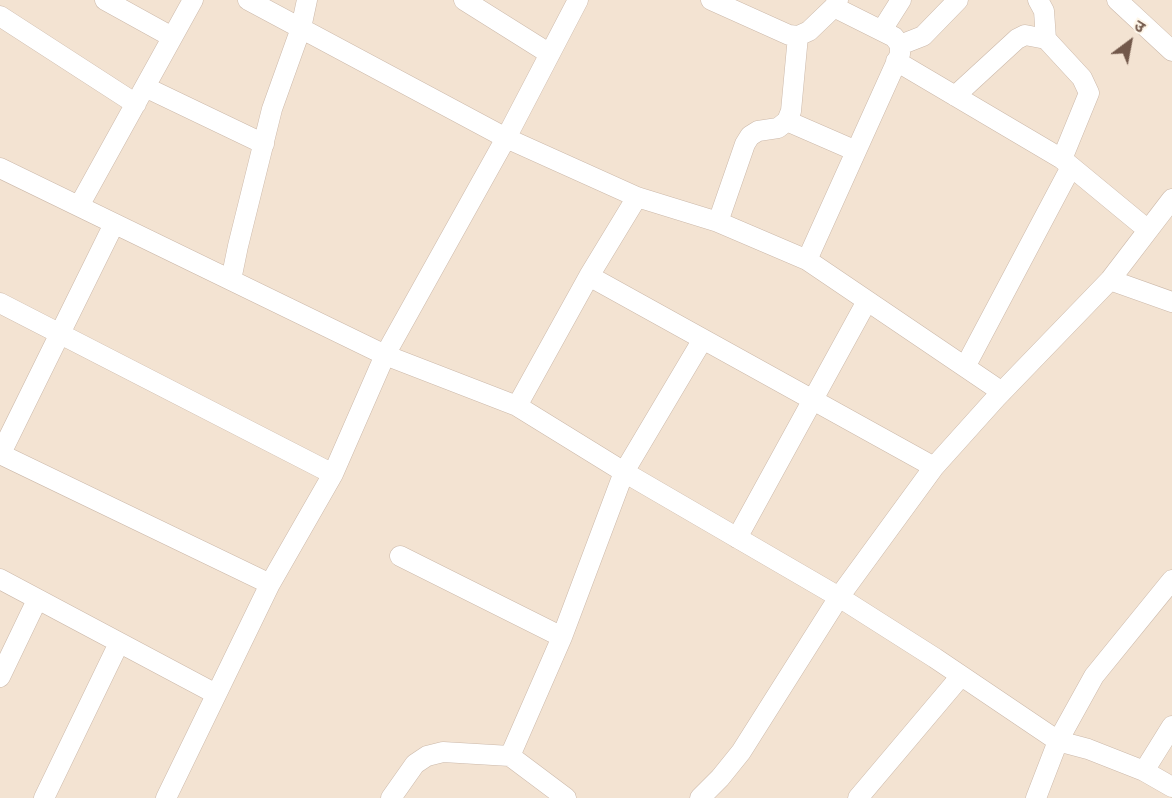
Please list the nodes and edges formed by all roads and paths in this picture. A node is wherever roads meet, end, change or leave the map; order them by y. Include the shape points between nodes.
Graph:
1 (105, 0) edge
2 (193, 0) edge
3 (248, 0) edge
4 (307, 0) edge
5 (464, 0) edge
6 (578, 0) edge
7 (711, 0) edge
8 (901, 0) edge
9 (958, 0) edge
10 (1038, 0) edge
11 (1117, 0) edge
12 (836, 3) edge
13 (0, 16) edge
14 (301, 28) junction
15 (882, 30) junction
16 (798, 36) junction
17 (172, 37) junction
18 (1046, 39) junction
19 (1172, 51) edge
20 (898, 53) junction
21 (550, 54) junction
22 (140, 95) junction
23 (955, 96) junction
24 (787, 121) junction
25 (506, 138) junction
26 (264, 144) junction
27 (856, 151) junction
28 (1066, 163) junction
29 (0, 168) edge
30 (637, 197) junction
31 (1172, 199) edge
32 (79, 206) junction
33 (718, 222) junction
34 (114, 224) junction
35 (1148, 230) junction
36 (807, 260) junction
37 (589, 276) junction
38 (231, 280) junction
39 (1110, 280) junction
40 (867, 301) junction
41 (1172, 302) edge
42 (0, 303) edge
43 (60, 334) junction
44 (703, 339) junction
45 (385, 355) junction
46 (965, 367) junction
47 (1002, 392) junction
48 (813, 400) junction
49 (517, 406) junction
50 (0, 454) edge
51 (934, 467) junction
52 (624, 472) junction
53 (333, 474) junction
54 (737, 538) junction
55 (399, 556) dead end
56 (0, 579) edge
57 (1172, 580) edge
58 (270, 584) junction
59 (839, 597) junction
60 (38, 600) junction
61 (562, 637) junction
62 (119, 643) junction
63 (961, 676) junction
64 (0, 677) edge
65 (216, 694) junction
66 (1172, 726) edge
67 (1058, 741) junction
68 (510, 756) junction
69 (1144, 771) junction
70 (1172, 787) edge
71 (701, 797) edge
72 (44, 798) edge
73 (166, 798) edge
74 (391, 798) edge
75 (566, 798) edge
76 (858, 798) edge
77 (1036, 798) edge

1 - 17 street
2 - 17 street
3 - 14 street
4 - 14 street
5 - 21 street
6 - 21 street
7 - 16 street
8 - 15 street
9 - 20 street via 923,36
10 - 18 street via 1044,11
11 - 19 street
12 - 15 street
12 - 16 street via 809,31
13 - 22 street
14 - 25 street
14 - 26 street via 272,109
15 - 20 street via 894,37
16 - 24 street
17 - 22 street
18 - 23 street via 1025,35 1017,39
18 - 28 street via 1082,78 1089,93
20 - 23 street
20 - 27 street
21 - 25 street
22 - 26 street
22 - 32 street
23 - 28 street
24 - 27 street
24 - 33 street via 778,128 750,136
25 - 30 street
25 - 45 street
26 - 38 street
27 - 36 street
28 - 35 street
28 - 46 street
29 - 32 street
30 - 33 street
30 - 37 street
31 - 35 street
32 - 34 street
33 - 36 street
34 - 38 street
34 - 43 street
35 - 39 street
36 - 40 street
37 - 44 street
37 - 49 street
38 - 45 street
39 - 41 street
39 - 47 street
40 - 46 street
40 - 48 street
42 - 43 street
43 - 50 street
43 - 53 street
44 - 48 street
44 - 52 street
45 - 49 street
45 - 53 street
46 - 47 street
47 - 51 street
48 - 51 street
48 - 54 street
49 - 52 street
50 - 58 street
51 - 59 street
52 - 54 street
52 - 61 street
53 - 58 street
54 - 59 street
55 - 61 street
56 - 60 street
57 - 67 street via 1108,656
58 - 65 street
59 - 63 street
59 - 71 street via 741,752
60 - 62 street
60 - 64 street
61 - 68 street
62 - 65 street
62 - 72 street
63 - 67 street
63 - 76 street
65 - 73 street
66 - 69 street
67 - 69 street
67 - 77 street
68 - 74 street via 443,752 427,756 415,764
68 - 75 street
69 - 70 street

